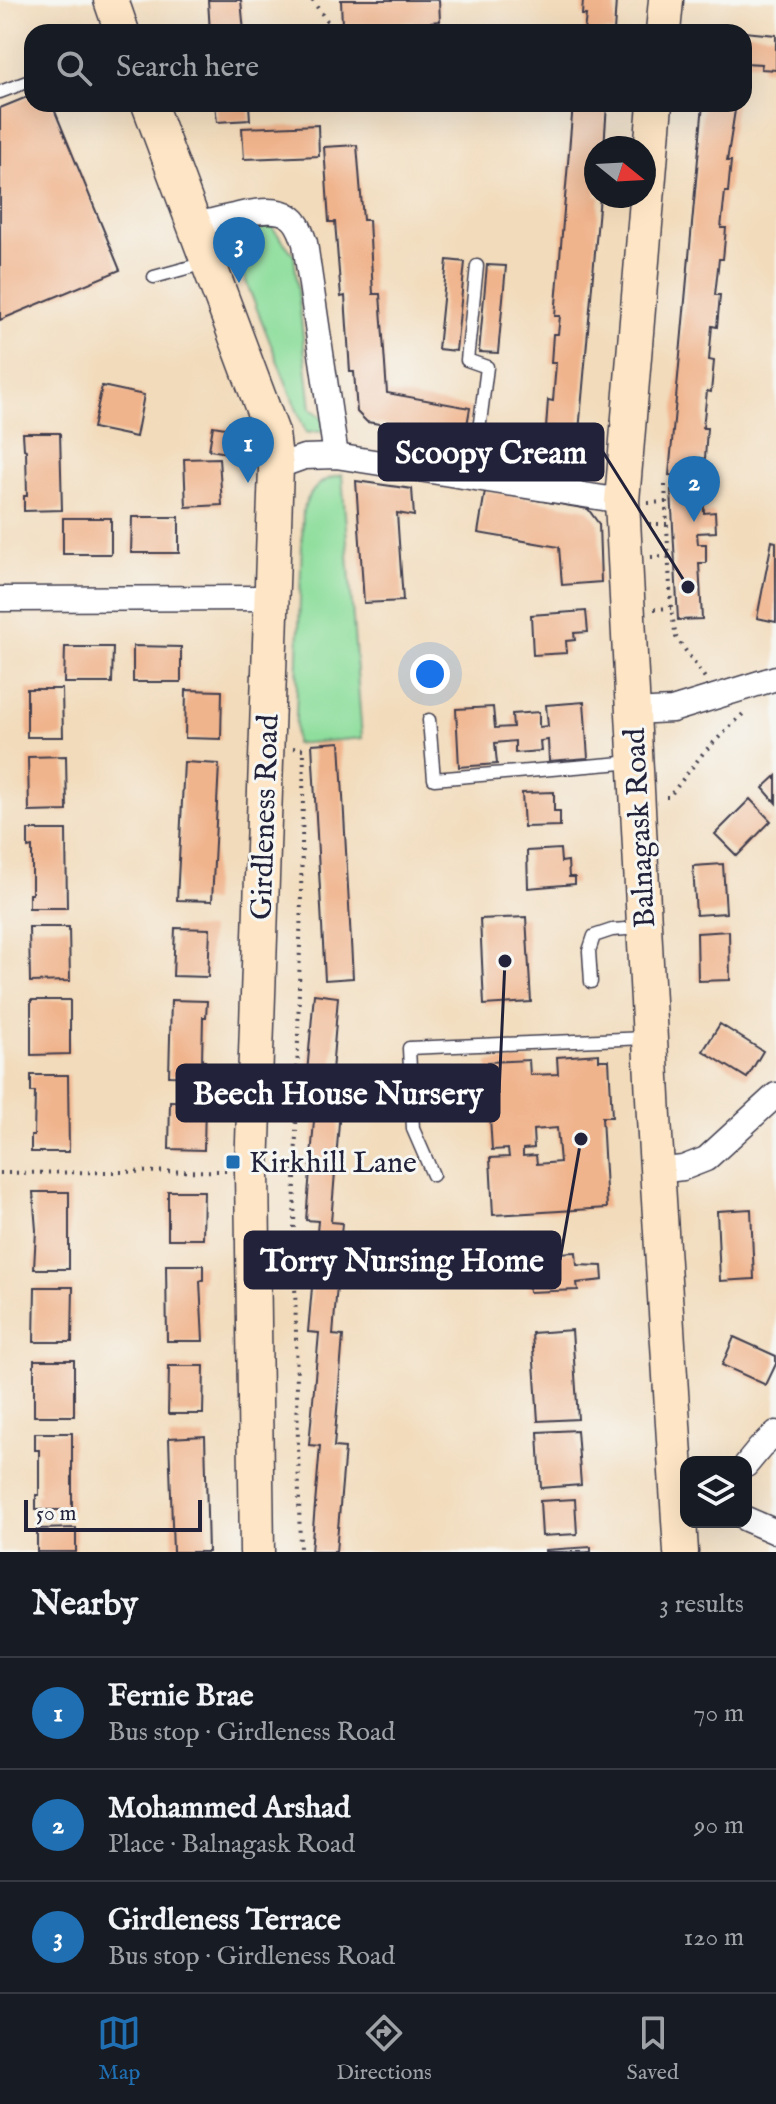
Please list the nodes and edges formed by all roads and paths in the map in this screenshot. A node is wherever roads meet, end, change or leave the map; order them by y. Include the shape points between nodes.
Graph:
1 (111, 0) edge
2 (312, 0) edge
3 (666, 0) edge
4 (119, 24) edge
5 (329, 24) edge
6 (664, 24) edge
7 (24, 83) edge
8 (0, 92) edge
9 (152, 112) edge
10 (655, 112) edge
11 (195, 225) junction
12 (209, 261) junction
13 (477, 266) dead end
14 (154, 277) dead end
15 (336, 456) junction
16 (276, 467) junction
17 (473, 478) junction
18 (665, 485) dead end
19 (633, 502) junction
20 (666, 502) junction
21 (646, 524) dead end
22 (667, 524) junction
23 (669, 556) junction
24 (648, 557) dead end
25 (272, 598) junction
26 (0, 599) edge
27 (671, 608) junction
28 (652, 609) dead end
29 (776, 678) edge
30 (743, 688) junction
31 (710, 699) junction
32 (632, 712) junction
33 (429, 720) dead end
34 (267, 747) junction
35 (634, 762) junction
36 (636, 799) junction
37 (644, 928) junction
38 (591, 982) dead end
39 (649, 1038) junction
40 (776, 1095) edge
41 (252, 1171) junction
42 (656, 1171) junction
43 (0, 1173) edge
44 (433, 1175) dead end
45 (776, 1433) edge
46 (752, 1458) edge
47 (680, 1489) edge
48 (752, 1522) edge
49 (776, 1532) edge
50 (257, 1552) edge
51 (300, 1552) edge

1 - 4 street
2 - 5 path
3 - 6 street
7 - 8 lane
9 - 11 street, Girdleness Road
10 - 19 street, Balnagask Road
11 - 12 street, Girdleness Road
11 - 15 street via 265,211 281,211 298,224
12 - 14 lane
12 - 16 street, Girdleness Road via 272,433
13 - 17 lane via 467,360 487,367
15 - 16 street via 304,457
15 - 17 street
16 - 25 street, Girdleness Road
17 - 19 street
18 - 20 path
19 - 20 path
19 - 32 street, Balnagask Road
20 - 22 path
21 - 22 path
22 - 23 path
23 - 24 path
23 - 27 path
25 - 26 street
25 - 34 street, Girdleness Road
27 - 28 path
27 - 31 path via 676,637 705,678
29 - 30 street
30 - 31 street
30 - 36 path via 746,713 704,752 669,797
31 - 32 street via 672,710
32 - 35 street, Balnagask Road
33 - 35 lane via 434,779
34 - 41 street, Girdleness Road
34 - 51 path via 304,749 294,1227
35 - 36 street, Balnagask Road
36 - 37 street, Balnagask Road
37 - 38 lane via 594,936 589,951
37 - 39 street, Balnagask Road
39 - 42 street, Balnagask Road
39 - 44 lane via 409,1048 413,1129
40 - 42 street via 706,1159
41 - 43 path
41 - 50 street, Girdleness Road
42 - 47 street, Balnagask Road
45 - 46 street
48 - 49 street

